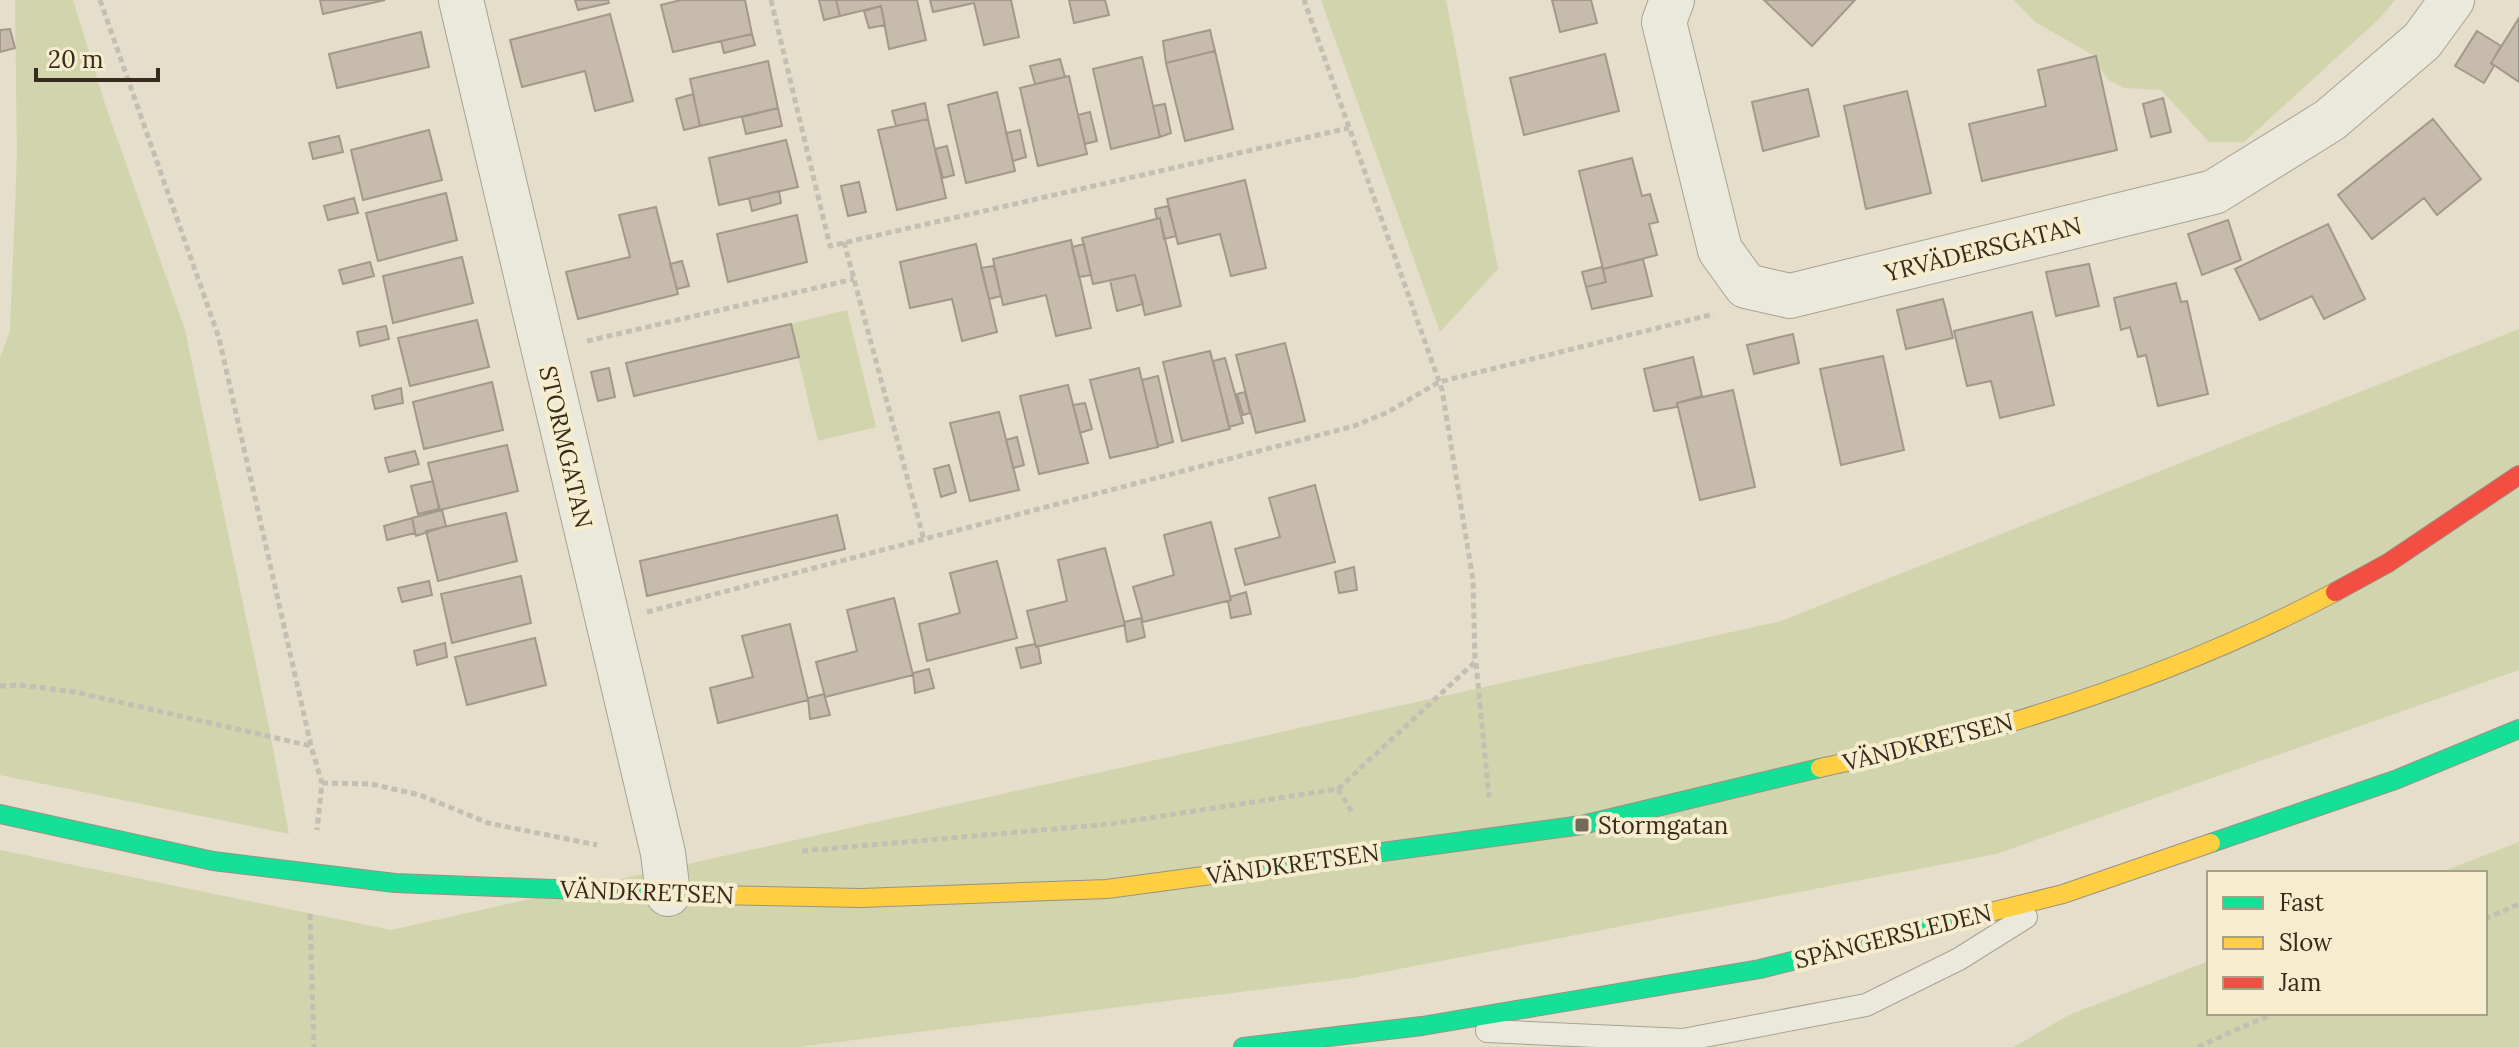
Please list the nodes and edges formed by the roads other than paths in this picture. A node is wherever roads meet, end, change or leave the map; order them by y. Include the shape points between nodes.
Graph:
1 (461, 0) edge
2 (1672, 0) edge
3 (2452, 0) edge
4 (2519, 475) edge
5 (2519, 729) edge
6 (0, 814) edge
7 (666, 874) junction
8 (2063, 894) junction
9 (1422, 1026) junction
10 (1243, 1047) edge

1 - 7 street, STORMGATAN
2 - 3 street, YRVÄDERSGATAN via 1664,22 1720,250 1746,286 1790,296 2214,192 2330,120 2422,41
4 - 7 street, VÄNDKRETSEN via 2388,563 2282,620 2182,665 2007,724 1582,825 1107,889 861,898
5 - 8 street, SPÄNGERSLEDEN via 2395,780
6 - 7 street, VÄNDKRETSEN via 213,861 395,883
8 - 9 street, SPÄNGERSLEDEN via 1760,969
8 - 9 lane via 1959,959 1866,1005 1683,1040
9 - 10 street, SPÄNGERSLEDEN

